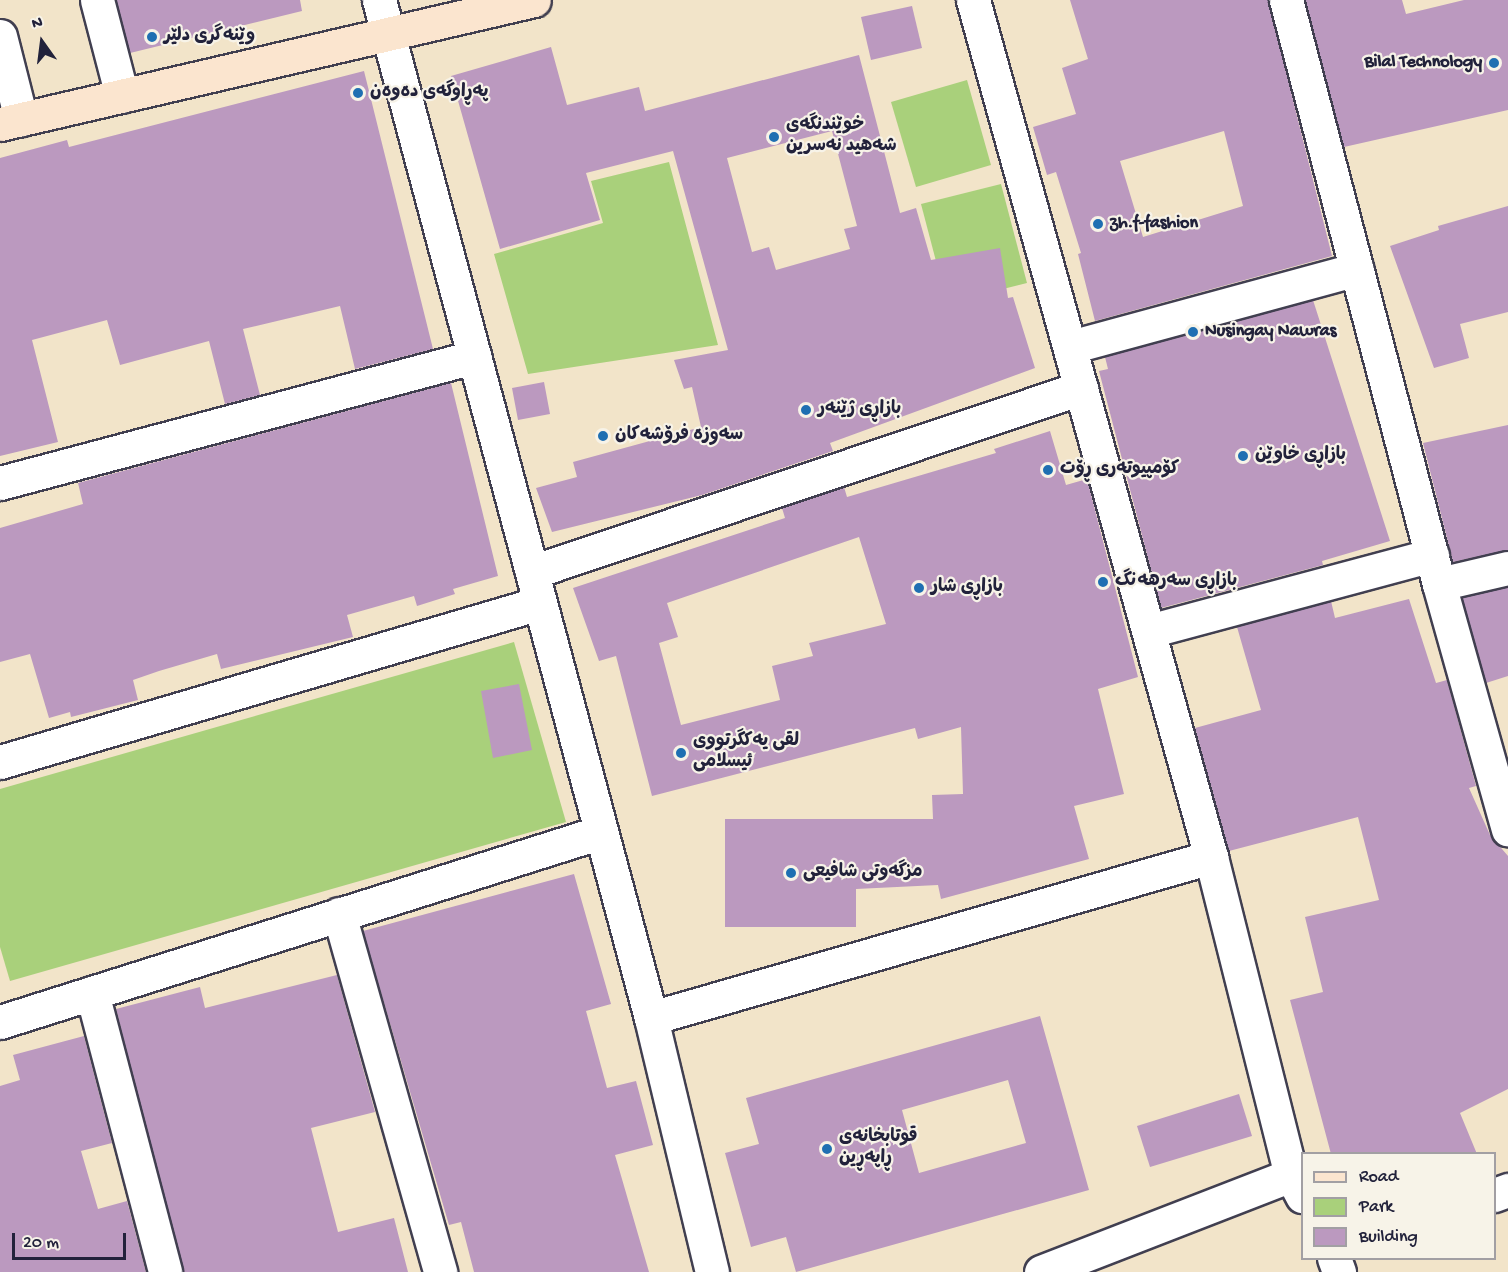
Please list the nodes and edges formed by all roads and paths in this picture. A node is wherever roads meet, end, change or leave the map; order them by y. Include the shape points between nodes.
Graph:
1 (97, 0) edge
2 (379, 0) edge
3 (534, 0) edge
4 (973, 0) edge
5 (1286, 0) edge
6 (388, 33) junction
7 (0, 36) edge
8 (122, 96) junction
9 (11, 122) edge
10 (1357, 268) junction
11 (1070, 347) junction
12 (475, 357) junction
13 (1081, 388) junction
14 (0, 483) edge
15 (1508, 568) edge
16 (1436, 570) junction
17 (532, 572) junction
18 (540, 603) junction
19 (1149, 631) junction
20 (0, 762) edge
21 (1508, 829) edge
22 (601, 832) junction
23 (1211, 857) junction
24 (339, 914) junction
25 (92, 993) junction
26 (651, 1018) junction
27 (0, 1022) edge
28 (1297, 1186) edge
29 (165, 1272) edge
30 (440, 1272) edge
31 (712, 1272) edge
32 (1041, 1272) edge

1 - 8 street
2 - 6 street
3 - 6 street
4 - 11 street
5 - 10 street
6 - 8 street
6 - 12 street
7 - 9 street
8 - 9 street
10 - 11 street
10 - 16 street
11 - 13 street
12 - 14 street
12 - 17 street
13 - 17 street
13 - 19 street
15 - 16 street
16 - 19 street
16 - 21 street
17 - 18 street
18 - 20 street
18 - 22 street
19 - 23 street
22 - 24 street
22 - 26 street
23 - 26 street
23 - 28 street
24 - 25 street
24 - 30 street
25 - 27 street
25 - 29 street
26 - 31 street
28 - 32 street

